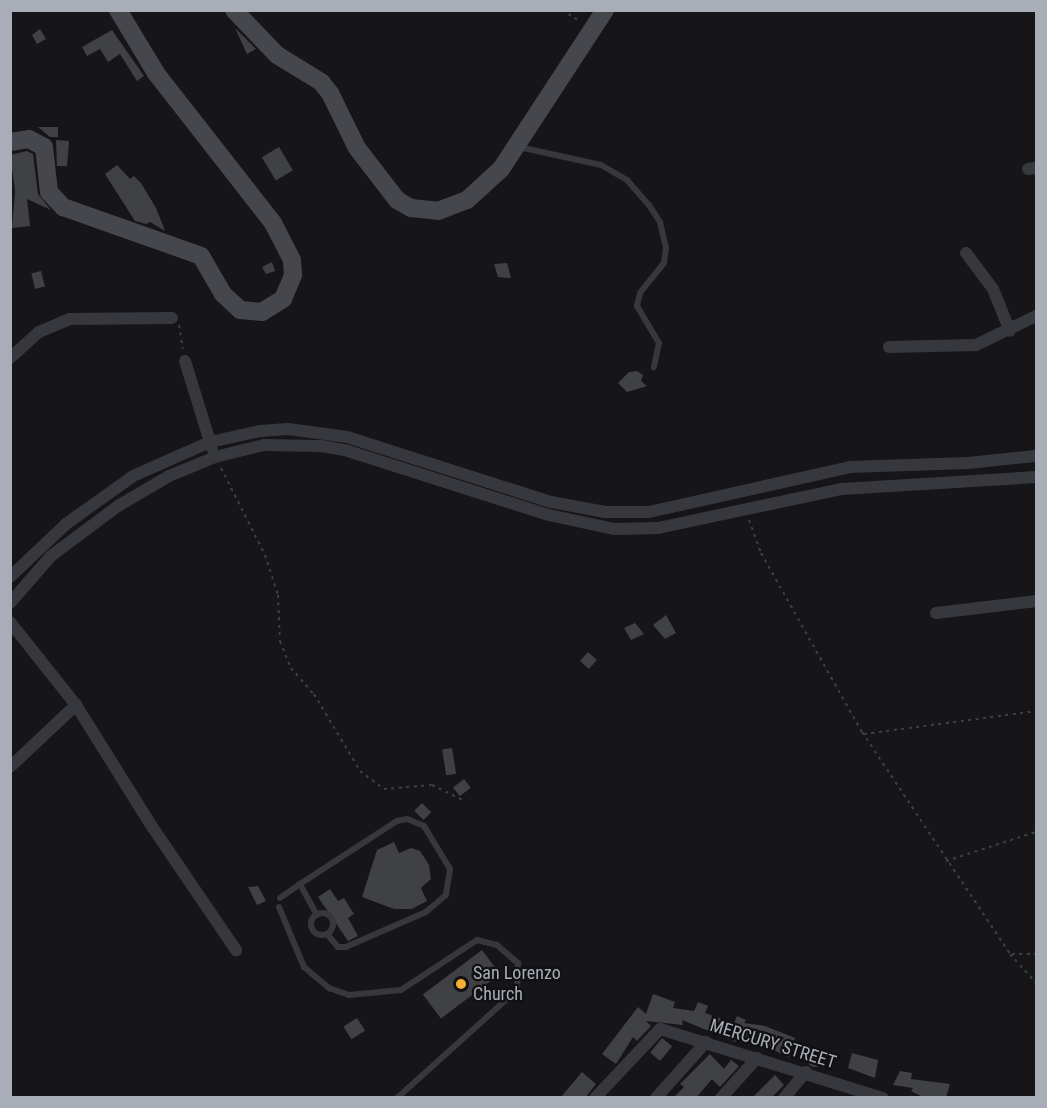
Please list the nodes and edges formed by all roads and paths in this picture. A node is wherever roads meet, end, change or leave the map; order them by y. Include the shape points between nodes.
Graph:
1 (118, 10) edge
2 (234, 10) edge
3 (562, 10) edge
4 (606, 10) edge
5 (591, 28) junction
6 (10, 142) edge
7 (518, 147) junction
8 (966, 253) dead end
9 (1036, 316) edge
10 (172, 318) joint
11 (1010, 331) junction
12 (889, 346) dead end
13 (10, 358) edge
14 (184, 361) joint
15 (654, 367) dead end
16 (210, 442) junction
17 (392, 450) junction
18 (1036, 456) edge
19 (215, 457) junction
20 (389, 466) junction
21 (1036, 477) edge
22 (737, 491) junction
23 (551, 502) junction
24 (745, 510) junction
25 (549, 516) junction
26 (10, 577) edge
27 (1036, 601) edge
28 (10, 603) edge
29 (936, 613) dead end
30 (10, 622) edge
31 (76, 705) junction
32 (1036, 711) edge
33 (864, 734) junction
34 (10, 767) edge
35 (463, 800) dead end
36 (1036, 832) edge
37 (946, 861) junction
38 (300, 884) junction
39 (280, 898) dead end
40 (279, 907) dead end
41 (317, 915) junction
42 (327, 934) junction
43 (236, 950) dead end
44 (1010, 954) junction
45 (1036, 954) edge
46 (1036, 982) edge
47 (705, 1042) junction
48 (757, 1058) junction
49 (806, 1072) junction
50 (397, 1098) edge
51 (595, 1098) edge
52 (656, 1098) edge
53 (721, 1098) edge
54 (784, 1098) edge
55 (883, 1098) edge

1 - 6 main road via 156,73 273,223 292,260 294,275 283,299 262,312 240,310 223,294 201,256 63,207 50,192 44,147 29,139
2 - 7 main road via 277,55 321,82 372,169 398,200 411,208 438,211 466,200 491,180
3 - 5 path
4 - 5 main road
5 - 7 main road
7 - 15 lane via 601,165 627,180 660,222 666,248 664,263 640,293 637,306 659,343
8 - 11 street via 993,289
9 - 11 street
10 - 13 street via 69,319 39,332
10 - 14 path via 181,331
11 - 12 street via 958,348
14 - 16 street
16 - 17 street via 288,429 347,437
16 - 19 street
16 - 26 street via 133,476 99,499
17 - 20 street
17 - 23 street
18 - 22 street via 850,467
19 - 20 street via 264,446 321,446
19 - 28 street via 169,476 85,527 51,556
19 - 35 path via 265,555 278,595 280,641 291,668 314,694 360,771 384,789 432,785
20 - 25 street
21 - 24 street via 841,489
22 - 23 street via 649,512 605,512
22 - 24 street
23 - 25 street
24 - 25 street via 637,530
24 - 33 path via 761,553
27 - 29 street
30 - 31 street
31 - 34 street
31 - 43 street
32 - 33 path
33 - 37 path
36 - 37 path
37 - 44 path
38 - 39 lane
38 - 41 lane
38 - 42 lane via 379,830 407,819 424,826 450,869 447,895 426,912 346,948 338,947
40 - 50 lane via 304,967 329,988 349,995 401,990 477,940 497,945 518,963 517,990
41 - 42 lane via 325,914 332,919
41 - 42 lane via 312,921 313,930 319,935
44 - 45 path
44 - 46 path
47 - 48 street, MERCURY STREET
47 - 51 street, MERCURY STREET via 663,1029 653,1034
47 - 52 street
48 - 49 street, MERCURY STREET
48 - 53 street
49 - 54 street
49 - 55 street, MERCURY STREET

